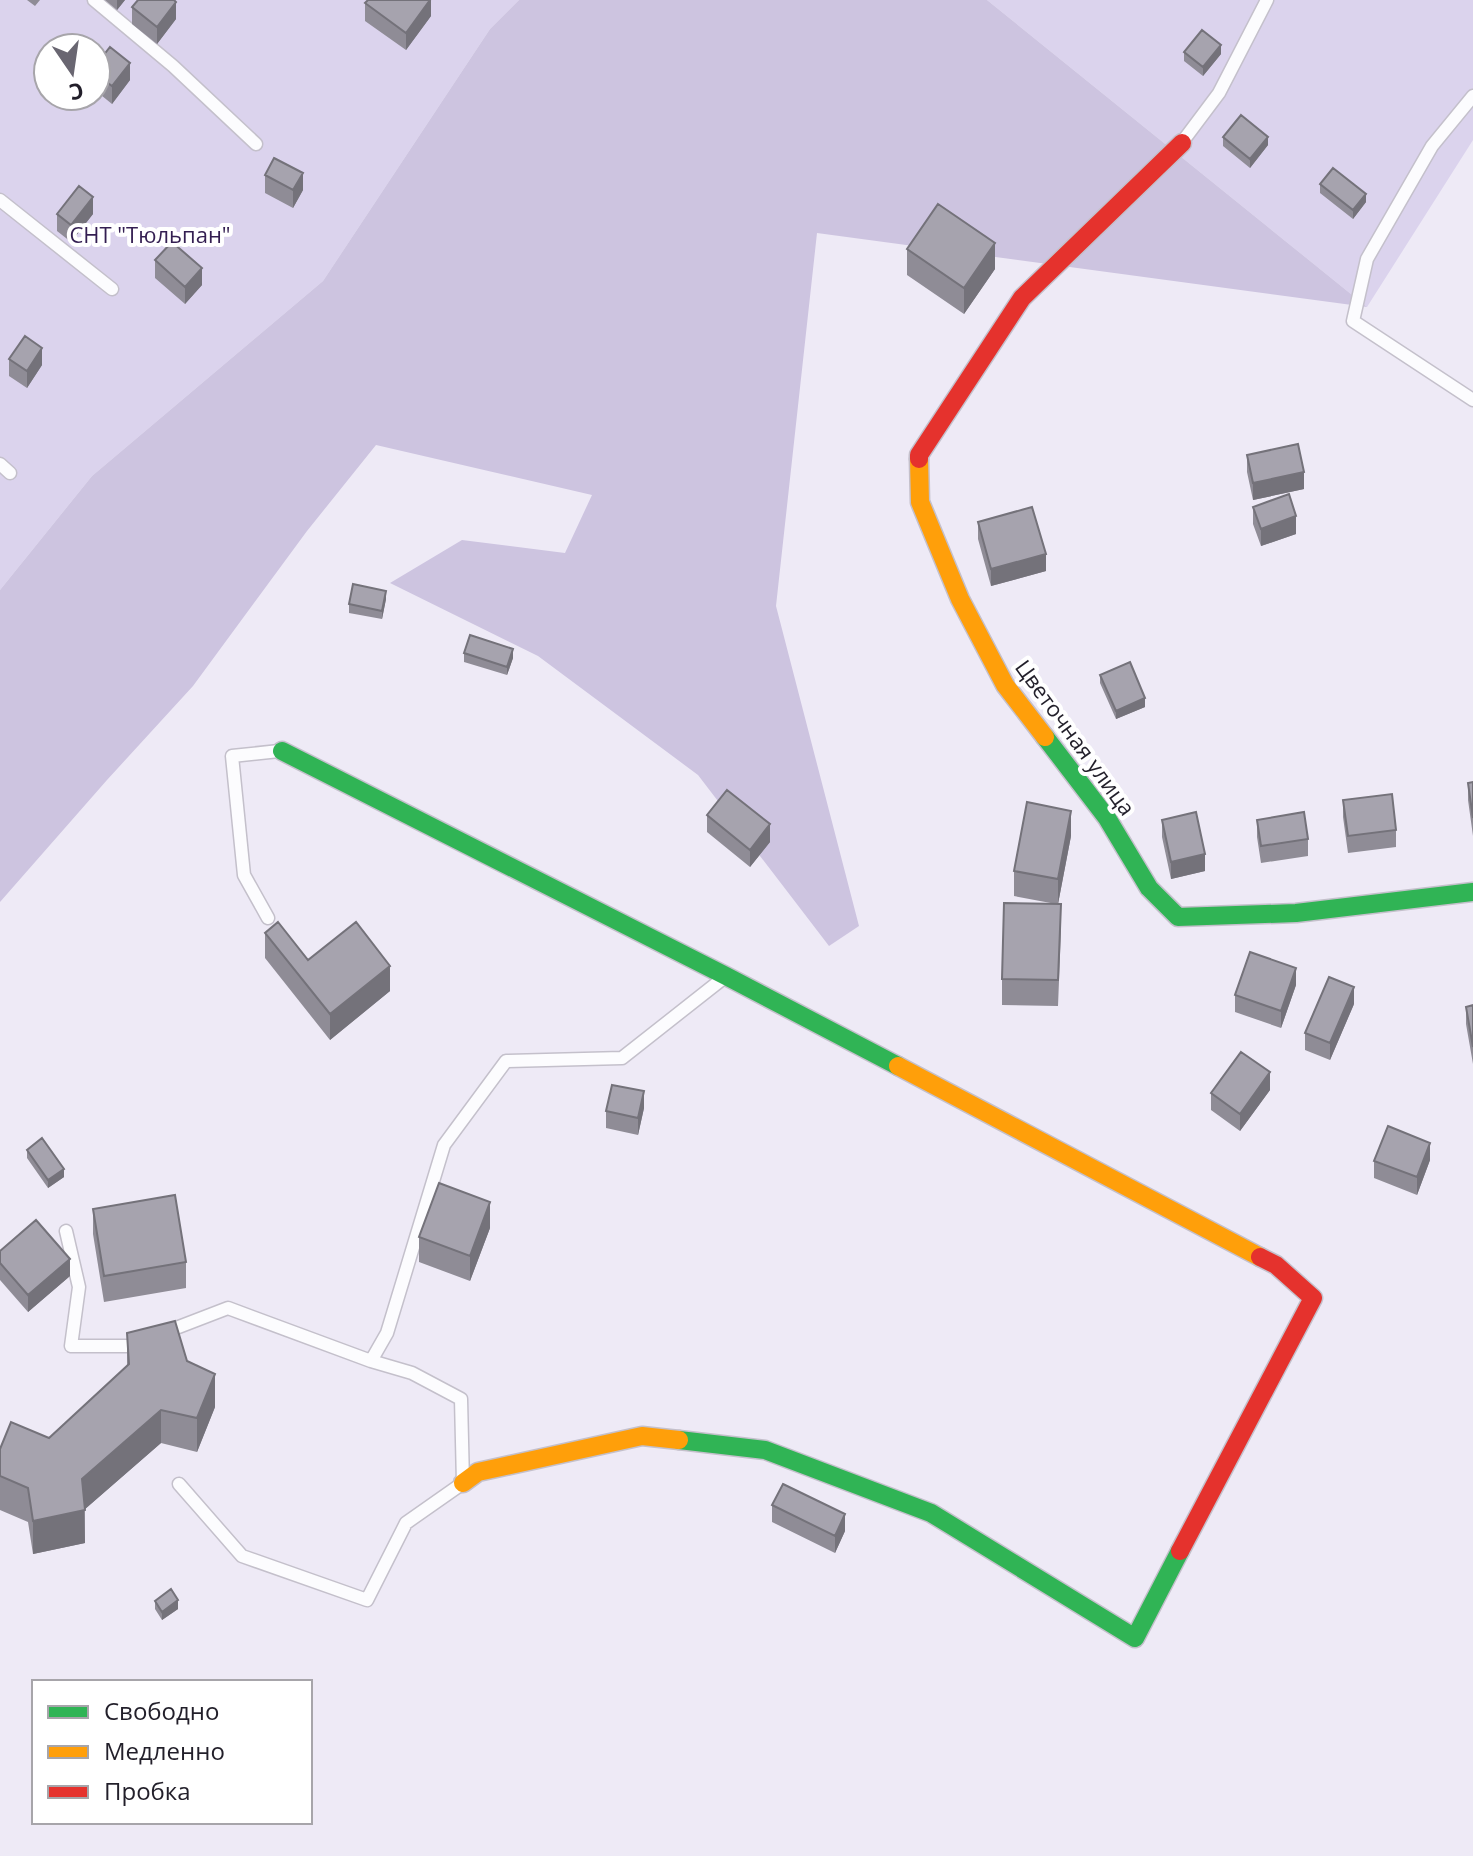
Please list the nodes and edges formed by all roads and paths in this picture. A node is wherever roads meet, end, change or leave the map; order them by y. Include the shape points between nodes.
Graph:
1 (94, 0) edge
2 (1267, 0) edge
3 (1473, 96) edge
4 (1182, 143) joint
5 (256, 144) dead end
6 (0, 200) edge
7 (112, 289) dead end
8 (1473, 400) edge
9 (282, 751) joint
10 (1473, 892) edge
11 (268, 918) dead end
12 (726, 976) junction
13 (66, 1231) dead end
14 (371, 1361) junction
15 (463, 1483) junction
16 (179, 1484) dead end

1 - 5 lane
2 - 4 lane via 1219,93
3 - 8 lane via 1432,146 1367,259 1353,321
4 - 10 street, Цветочная улица via 1022,298 919,455 920,502 960,599 1005,685 1107,818 1149,888 1178,917 1296,913
6 - 7 lane
9 - 11 lane via 232,756 244,875
9 - 12 street
12 - 14 lane via 622,1058 506,1061 444,1145 387,1333
12 - 15 street via 1276,1265 1313,1298 1135,1638 931,1513 765,1450 642,1436 478,1472
13 - 14 lane via 79,1287 71,1346 129,1346 228,1308
14 - 15 lane via 412,1373 461,1399
15 - 16 lane via 406,1523 367,1600 242,1556

